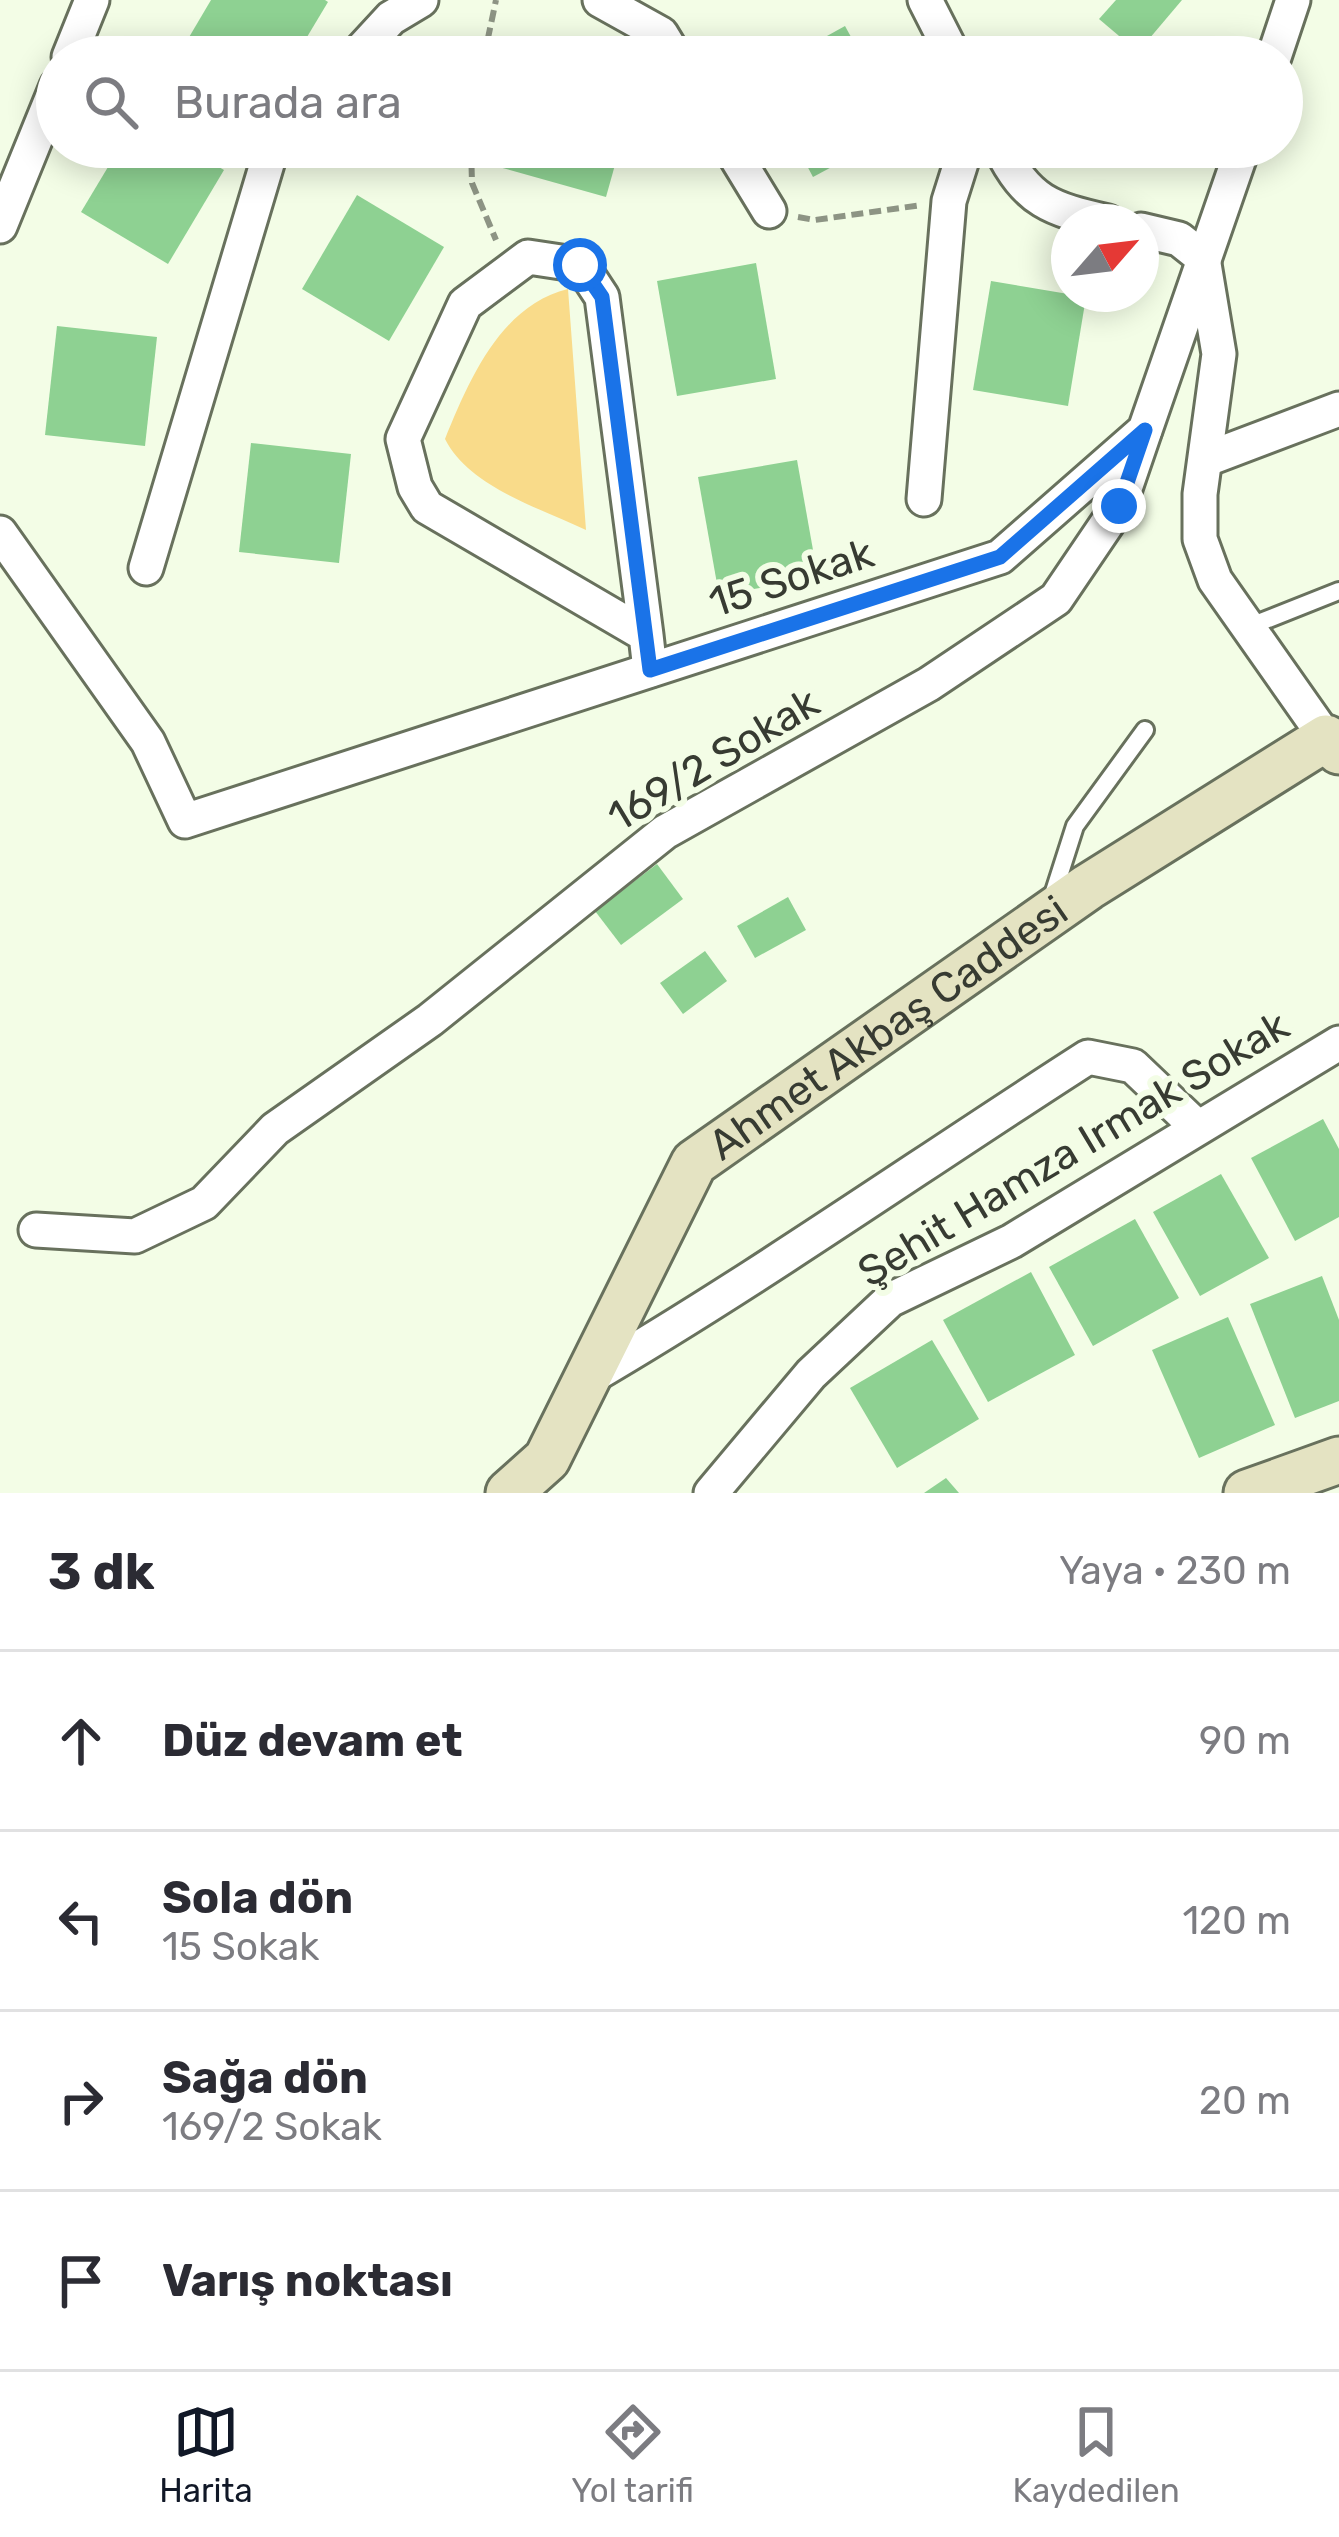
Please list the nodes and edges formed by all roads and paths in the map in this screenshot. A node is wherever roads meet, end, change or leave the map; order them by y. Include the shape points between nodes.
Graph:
1 (92, 0) edge
2 (421, 0) edge
3 (496, 0) edge
4 (600, 0) edge
5 (925, 0) edge
6 (1298, 6) edge
7 (77, 36) edge
8 (375, 36) edge
9 (488, 36) edge
10 (662, 36) edge
11 (943, 36) edge
12 (1284, 36) edge
13 (36, 138) edge
14 (266, 168) edge
15 (472, 168) edge
16 (743, 168) edge
17 (959, 168) edge
18 (1010, 168) edge
19 (1235, 168) edge
20 (949, 201) junction
21 (1051, 208) edge
22 (769, 212) joint
23 (0, 226) edge
24 (1159, 234) edge
25 (1203, 258) junction
26 (510, 271) junction
27 (1339, 409) edge
28 (1145, 430) junction
29 (1208, 459) junction
30 (924, 500) dead end
31 (0, 533) edge
32 (146, 568) dead end
33 (1339, 591) edge
34 (1248, 627) junction
35 (646, 635) junction
36 (650, 670) junction
37 (1145, 730) dead end
38 (1333, 744) edge
39 (1046, 916) junction
40 (1339, 1043) edge
41 (1196, 1126) junction
42 (36, 1230) dead end
43 (586, 1378) junction
44 (1339, 1460) edge
45 (509, 1493) edge
46 (711, 1493) edge
47 (1247, 1493) edge

1 - 7 street
2 - 8 street
3 - 9 path
4 - 10 street
5 - 11 street
6 - 12 street
13 - 23 street
14 - 32 street
15 - 26 path
16 - 22 street
17 - 20 street
18 - 21 street
19 - 25 street
20 - 22 path via 815,220
20 - 30 street
24 - 25 street
25 - 28 street
25 - 29 street via 1219,353
26 - 35 street via 528,257 580,265 602,297
26 - 35 street via 465,304 434,365 403,440 415,487 427,507
27 - 29 street
28 - 36 street, 15 Sokak via 1000,557
28 - 42 street, 169/2 Sokak via 1119,506 1056,599 929,684 665,832 430,1020 275,1129 204,1203 135,1236
29 - 34 street via 1201,539
31 - 36 street, 15 Sokak via 148,742 185,821
33 - 34 lane
34 - 38 street
35 - 36 street
37 - 39 lane via 1075,826
38 - 39 street, Ahmet Akbaş Caddesi
39 - 43 street, Ahmet Akbaş Caddesi via 694,1163
40 - 41 street, Şehit Hamza Irmak Sokak
41 - 43 street via 1133,1066 1088,1057 707,1309
41 - 46 street, Şehit Hamza Irmak Sokak via 1012,1241 890,1300 811,1374
43 - 45 street, Ahmet Akbaş Caddesi via 547,1459
44 - 47 street

